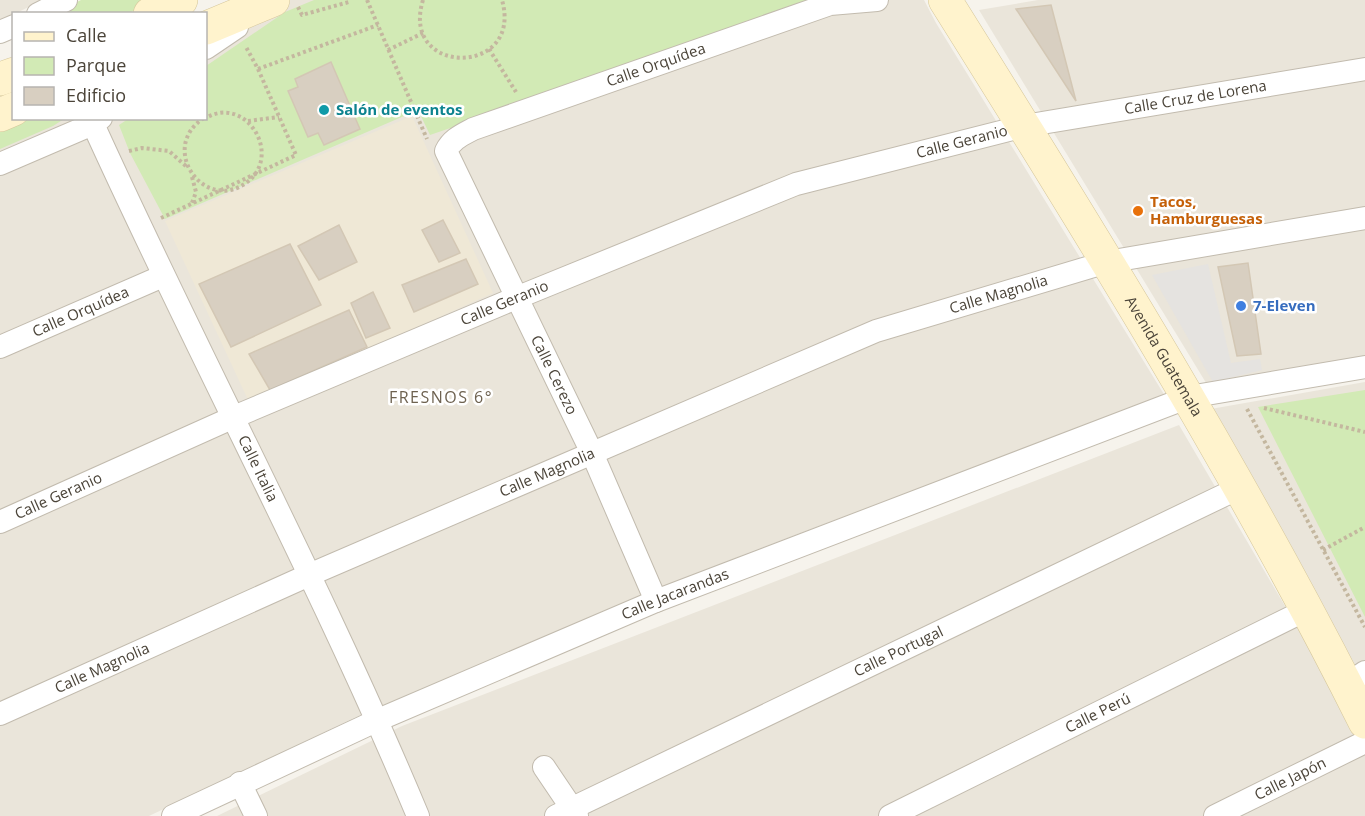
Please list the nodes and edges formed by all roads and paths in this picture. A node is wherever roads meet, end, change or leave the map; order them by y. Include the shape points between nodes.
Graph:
1 (66, 0) edge
2 (181, 0) edge
3 (368, 0) edge
4 (423, 0) edge
5 (502, 0) edge
6 (876, 0) edge
7 (945, 0) edge
8 (282, 1) edge
9 (349, 1) edge
10 (42, 12) edge
11 (154, 12) edge
12 (378, 25) junction
13 (207, 28) edge
14 (423, 33) junction
15 (241, 39) dead end
16 (207, 47) edge
17 (388, 50) junction
18 (489, 50) junction
19 (258, 69) junction
20 (1365, 69) edge
21 (519, 96) dead end
22 (207, 117) edge
23 (280, 117) junction
24 (202, 120) edge
25 (97, 121) edge
26 (248, 121) junction
27 (1024, 126) junction
28 (436, 145) junction
29 (109, 159) junction
30 (0, 164) edge
31 (188, 169) junction
32 (255, 174) junction
33 (218, 190) junction
34 (192, 203) junction
35 (1365, 218) edge
36 (160, 219) dead end
37 (1107, 262) junction
38 (163, 276) junction
39 (516, 298) junction
40 (0, 347) edge
41 (1365, 367) edge
42 (1189, 397) junction
43 (1251, 405) dead end
44 (1258, 407) dead end
45 (234, 417) junction
46 (1365, 432) edge
47 (592, 453) junction
48 (1239, 488) junction
49 (0, 522) edge
50 (1365, 527) edge
51 (1323, 550) junction
52 (309, 575) junction
53 (656, 601) junction
54 (1308, 609) junction
55 (1365, 627) edge
56 (1356, 679) edge
57 (0, 714) edge
58 (378, 720) junction
59 (1365, 722) edge
60 (1365, 742) edge
61 (544, 767) dead end
62 (240, 783) junction
63 (568, 813) edge
64 (173, 816) edge
65 (256, 816) edge
66 (418, 816) edge
67 (890, 816) edge
68 (1215, 816) edge

1 - 10 street
2 - 11 street
3 - 12 path
4 - 14 path
5 - 18 path via 505,21
6 - 28 street, Calle Orquídea via 830,4 807,11 473,129 449,144
7 - 27 street, Avenida Guatemala
8 - 9 path via 302,15
8 - 13 street
8 - 16 street
12 - 17 path
12 - 19 path
14 - 17 path
14 - 18 path via 436,50 457,59
15 - 19 path
17 - 28 path
18 - 21 path
19 - 23 path
20 - 27 street, Calle Cruz de Lorena
22 - 26 path via 236,114
23 - 26 path
23 - 32 path via 296,155
24 - 31 path via 189,133 185,146
25 - 29 street, Calle Italia
25 - 30 street
26 - 32 path via 261,140 260,164
27 - 37 street, Avenida Guatemala
27 - 39 street, Calle Geranio via 796,184
28 - 39 street, Calle Cerezo
29 - 31 path via 127,151 155,149 170,151
29 - 38 street, Calle Italia
31 - 33 path via 196,179
31 - 34 path via 196,192
32 - 33 path
33 - 34 path
34 - 36 path
35 - 37 street, Calle Magnolia
37 - 42 street, Avenida Guatemala
37 - 47 street, Calle Magnolia via 876,331
38 - 40 street, Calle Orquídea
38 - 45 street, Calle Italia
39 - 45 street, Calle Geranio
39 - 47 street, Calle Cerezo
41 - 42 street, Calle Jacarandas
42 - 48 street, Avenida Guatemala
42 - 53 street, Calle Jacarandas
43 - 51 path via 1244,403
44 - 46 path
45 - 49 street, Calle Geranio
45 - 52 street, Calle Italia
47 - 52 street, Calle Magnolia
47 - 53 street, Calle Cerezo
48 - 54 street, Avenida Guatemala
48 - 63 street, Calle Portugal
50 - 51 path
51 - 55 path
52 - 57 street, Calle Magnolia
52 - 58 street, Calle Italia
53 - 58 street, Calle Jacarandas
54 - 56 street, Avenida Guatemala
54 - 67 street, Calle Perú
56 - 59 street, Avenida Guatemala
58 - 62 street, Calle Jacarandas
58 - 66 street, Calle Italia
60 - 68 street, Calle Japón
61 - 63 street
62 - 64 street, Calle Jacarandas
62 - 65 street

